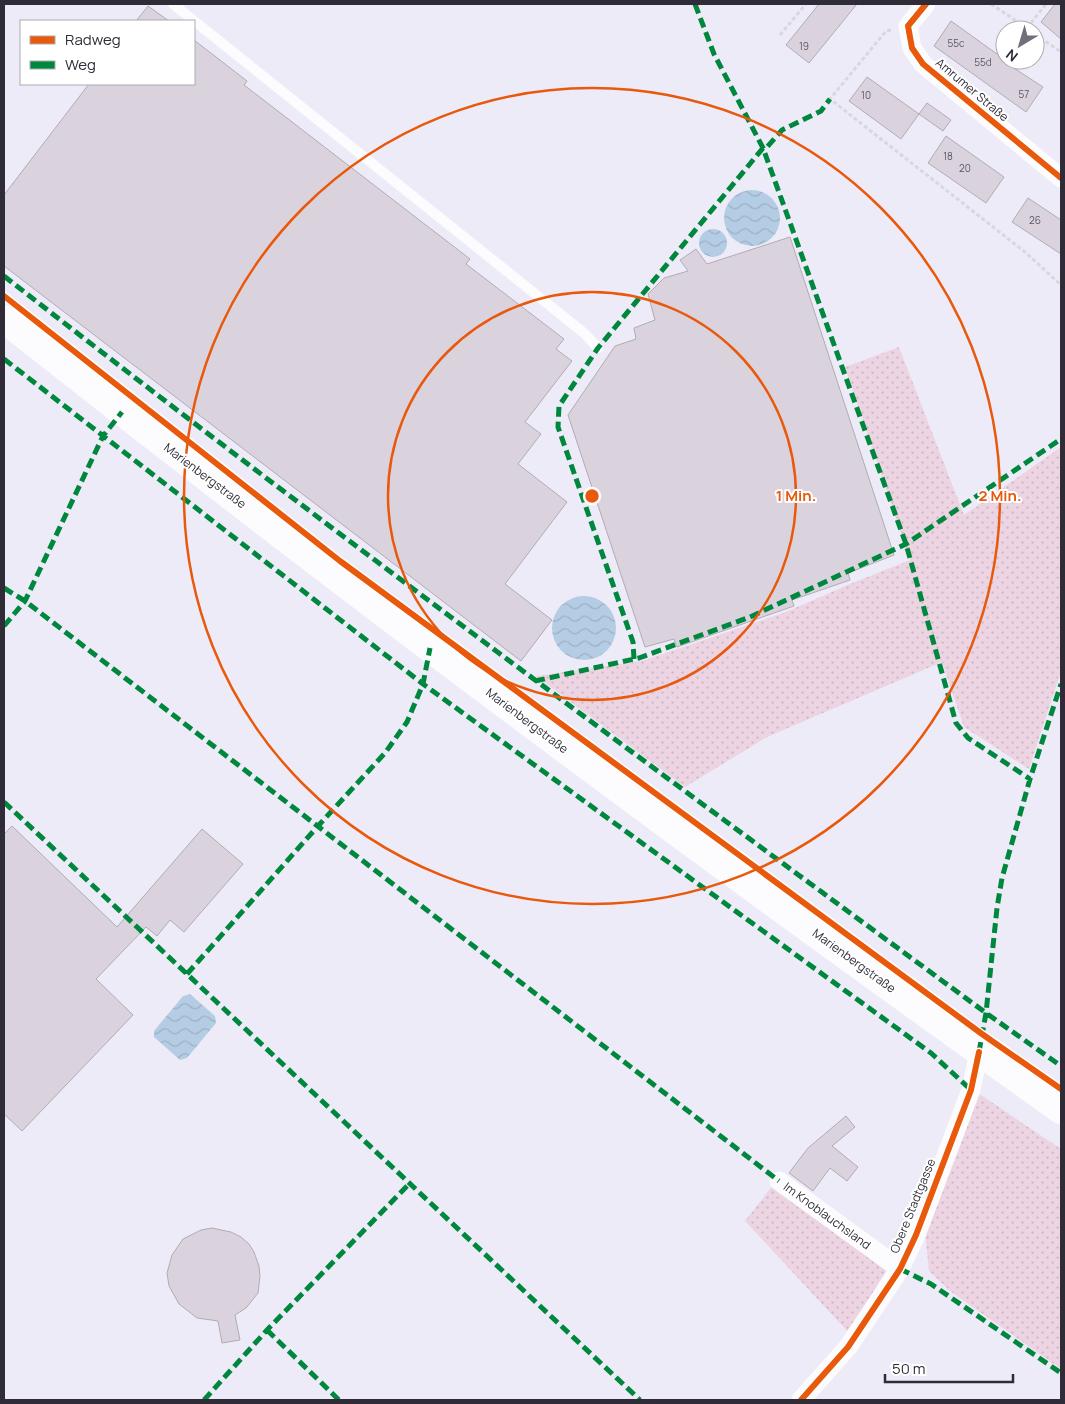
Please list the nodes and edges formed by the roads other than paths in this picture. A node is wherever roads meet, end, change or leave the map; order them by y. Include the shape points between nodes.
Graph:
1 (173, 4) edge
2 (926, 4) edge
3 (193, 20) edge
4 (195, 22) edge
5 (1061, 178) edge
6 (4, 319) edge
7 (598, 348) dead end
8 (979, 1052) junction
9 (1061, 1110) edge
10 (779, 1181) dead end
11 (900, 1269) junction
12 (801, 1400) edge

1 - 3 lane
2 - 5 street, Amrumer Straße via 908,26 912,48 923,64
4 - 7 lane via 584,333
6 - 8 main road, Marienbergstraße via 583,764
8 - 9 main road, Marienbergstraße
8 - 11 street, Obere Stadtgasse via 971,1090
10 - 11 street, Im Knoblauchsland
11 - 12 street, Obere Stadtgasse via 848,1347

